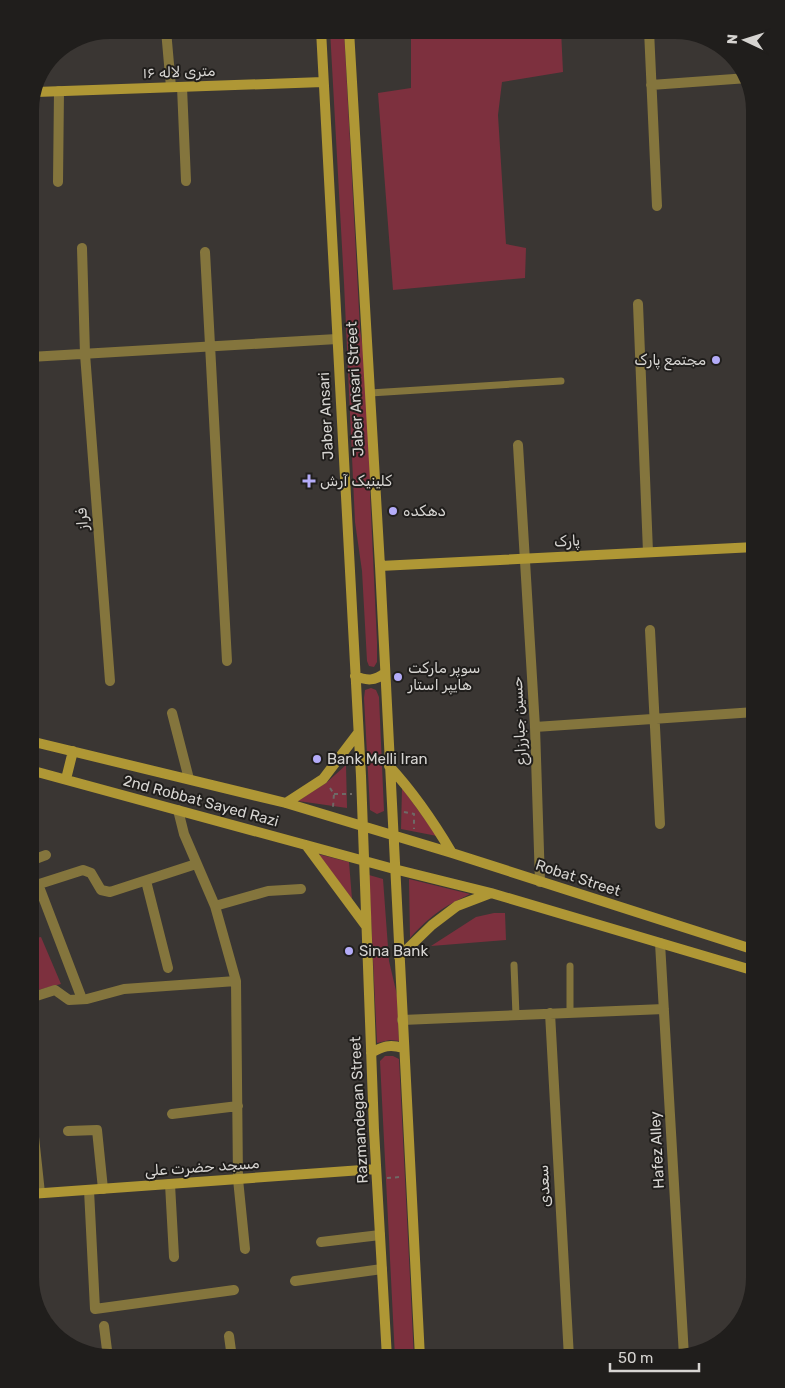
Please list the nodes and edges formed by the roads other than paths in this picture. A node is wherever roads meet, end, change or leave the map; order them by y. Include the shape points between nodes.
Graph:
1 (168, 39) edge
2 (321, 39) edge
3 (350, 39) edge
4 (649, 39) edge
5 (739, 79) edge
6 (323, 82) junction
7 (651, 85) junction
8 (176, 87) junction
9 (42, 89) edge
10 (58, 91) junction
11 (186, 181) dead end
12 (58, 182) dead end
13 (658, 206) dead end
14 (82, 248) dead end
15 (205, 252) dead end
16 (638, 304) dead end
17 (337, 339) junction
18 (209, 346) junction
19 (84, 354) junction
20 (39, 356) edge
21 (561, 381) dead end
22 (370, 393) junction
23 (518, 445) dead end
24 (746, 547) edge
25 (648, 552) junction
26 (524, 558) junction
27 (380, 566) junction
28 (650, 630) dead end
29 (226, 661) dead end
30 (385, 673) junction
31 (355, 676) junction
32 (110, 681) dead end
33 (172, 712) dead end
34 (746, 713) edge
35 (654, 719) junction
36 (535, 727) junction
37 (358, 733) junction
38 (39, 743) edge
39 (73, 751) junction
40 (389, 766) junction
41 (39, 772) edge
42 (66, 779) junction
43 (188, 779) junction
44 (286, 803) junction
45 (178, 810) junction
46 (660, 824) dead end
47 (362, 826) junction
48 (392, 836) junction
49 (306, 845) junction
50 (452, 853) junction
51 (46, 855) dead end
52 (39, 858) edge
53 (364, 860) junction
54 (196, 864) junction
55 (394, 869) junction
56 (146, 881) junction
57 (540, 882) junction
58 (39, 883) edge
59 (301, 889) dead end
60 (491, 893) junction
61 (39, 897) edge
62 (214, 906) junction
63 (366, 926) junction
64 (660, 943) junction
65 (746, 947) edge
66 (399, 957) junction
67 (514, 965) dead end
68 (570, 966) dead end
69 (168, 968) dead end
70 (746, 968) edge
71 (236, 981) junction
72 (39, 995) edge
73 (82, 999) junction
74 (664, 1008) junction
75 (570, 1012) junction
76 (550, 1013) junction
77 (516, 1015) junction
78 (402, 1020) junction
79 (403, 1048) junction
80 (371, 1053) junction
81 (238, 1106) junction
82 (172, 1114) dead end
83 (68, 1131) dead end
84 (376, 1174) junction
85 (238, 1179) junction
86 (170, 1184) junction
87 (103, 1189) junction
88 (89, 1190) junction
89 (39, 1194) edge
90 (380, 1235) junction
91 (321, 1242) dead end
92 (245, 1249) dead end
93 (174, 1257) dead end
94 (382, 1269) junction
95 (296, 1281) dead end
96 (234, 1290) dead end
97 (104, 1326) dead end
98 (229, 1336) dead end
99 (107, 1349) edge
100 (231, 1349) edge
101 (386, 1349) edge
102 (420, 1349) edge
103 (569, 1349) edge
104 (684, 1349) edge

1 - 8 street
2 - 6 main road, Jaber Ansari
3 - 22 main road, Jaber Ansari Street
4 - 7 street
5 - 7 street
6 - 8 main road, ۱۶ متری لاله
6 - 17 main road, Jaber Ansari
7 - 13 street
8 - 10 main road, ۱۶ متری لاله
8 - 11 street
9 - 10 main road, ۱۶ متری لاله
10 - 12 street
14 - 19 street, فراز
15 - 18 street
16 - 25 street
17 - 18 street
17 - 31 main road, Jaber Ansari
18 - 19 street
18 - 29 street
19 - 20 street
19 - 32 street, فراز
21 - 22 lane
22 - 27 main road, Jaber Ansari Street
23 - 26 street, حسین جبارزارع
24 - 25 main road, پارک
25 - 26 main road, پارک
26 - 27 main road, پارک
26 - 36 street, حسین جبارزارع
27 - 30 main road, Jaber Ansari Street
28 - 35 street
30 - 31 main road via 372,680
30 - 40 main road, Jaber Ansari Street
31 - 37 main road, Jaber Ansari
33 - 43 street
34 - 35 street
35 - 36 street
35 - 46 street
36 - 57 street, حسین جبارزارع
37 - 44 main road via 323,779
37 - 47 main road, Jaber Ansari
38 - 39 main road, 2nd Robbat Sayed Razi
39 - 42 main road
39 - 43 main road, 2nd Robbat Sayed Razi
40 - 48 main road, Jaber Ansari Street
40 - 50 main road via 412,791
41 - 42 main road, 2nd Robbat Sayed Razi
42 - 45 main road, 2nd Robbat Sayed Razi
43 - 44 main road, 2nd Robbat Sayed Razi
44 - 47 main road, 2nd Robbat Sayed Razi
45 - 49 main road, 2nd Robbat Sayed Razi
45 - 54 street
47 - 48 main road, 2nd Robbat Sayed Razi
47 - 53 main road, Jaber Ansari
48 - 50 main road, Robat Street
48 - 55 main road
49 - 53 main road, 2nd Robbat Sayed Razi
49 - 63 main road
50 - 57 main road, Robat Street
51 - 52 street
53 - 55 main road, 2nd Robbat Sayed Razi
53 - 63 main road, Razmandegan Street
54 - 56 street
54 - 62 street
55 - 60 main road
55 - 66 main road
56 - 58 street via 110,892 101,890 91,873 83,870
56 - 69 street
57 - 65 main road, Robat Street
59 - 62 street via 268,891
60 - 64 main road
60 - 66 main road via 458,906 432,925
61 - 73 street
62 - 71 street
63 - 80 main road, Razmandegan Street
64 - 70 main road
64 - 74 street, Hafez Alley
66 - 78 main road
67 - 77 lane
68 - 75 lane
71 - 73 street via 124,989
71 - 81 street
72 - 73 street via 55,990 69,1000
74 - 75 street
74 - 104 street, Hafez Alley
75 - 76 street
76 - 77 street
76 - 103 street, سعدی
77 - 78 street
78 - 79 main road
79 - 80 main road via 383,1046
79 - 102 main road
80 - 84 main road, Razmandegan Street
81 - 82 street
81 - 85 street
83 - 87 street via 97,1130
84 - 85 main road, مسجد حضرت علی
84 - 90 main road, Razmandegan Street
85 - 86 main road, مسجد حضرت علی
85 - 92 street
86 - 87 main road, مسجد حضرت علی
86 - 93 street
87 - 88 main road, مسجد حضرت علی
88 - 89 main road, مسجد حضرت علی
88 - 96 street via 95,1309
90 - 91 street
90 - 94 main road, Razmandegan Street
94 - 95 street
94 - 101 main road, Razmandegan Street
97 - 99 street
98 - 100 street

